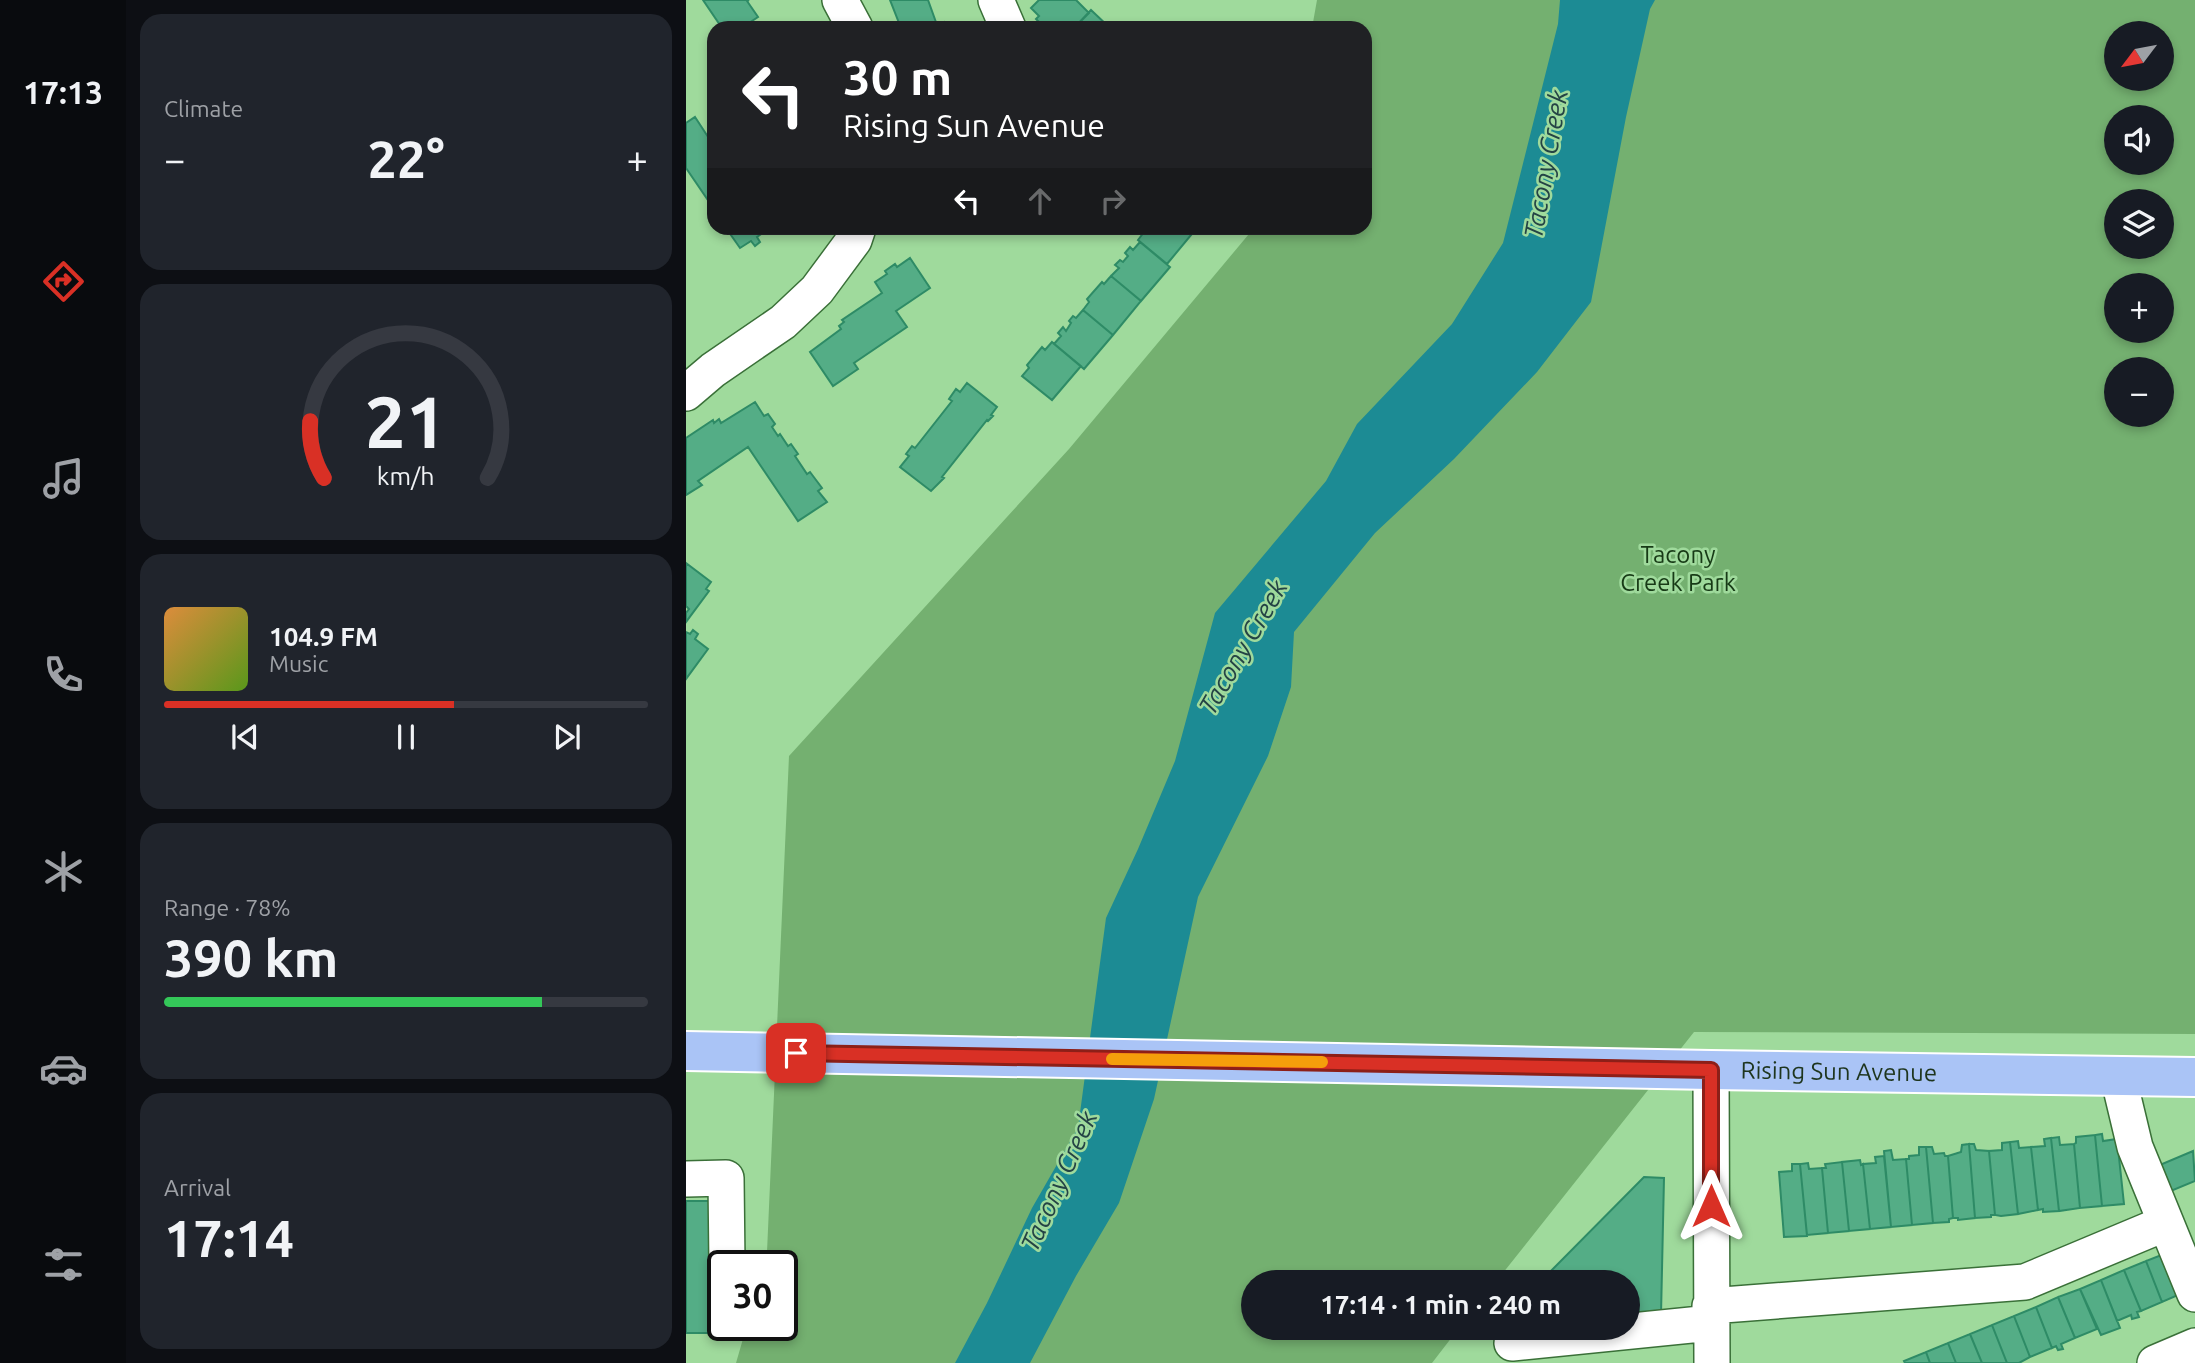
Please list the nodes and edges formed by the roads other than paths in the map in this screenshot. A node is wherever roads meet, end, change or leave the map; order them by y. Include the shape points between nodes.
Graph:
1 (840, 0) edge
2 (996, 0) edge
3 (851, 21) edge
4 (1005, 21) edge
5 (856, 235) edge
6 (686, 393) edge
7 (686, 1051) edge
8 (1711, 1070) junction
9 (2118, 1076) junction
10 (2195, 1077) edge
11 (686, 1179) edge
12 (2166, 1223) junction
13 (727, 1250) edge
14 (2195, 1294) edge
15 (1711, 1315) junction
16 (1512, 1343) dead end
17 (2195, 1346) edge
18 (1712, 1363) edge
19 (2155, 1363) edge

1 - 3 street
2 - 4 street
5 - 6 street via 817,290 783,322
7 - 8 main road, Rising Sun Avenue
8 - 9 main road, Rising Sun Avenue
8 - 15 street
9 - 10 main road, Rising Sun Avenue
9 - 12 street via 2135,1147
11 - 13 street via 726,1178
12 - 14 street
12 - 15 street via 2025,1282
15 - 16 street
15 - 18 street
17 - 19 street

